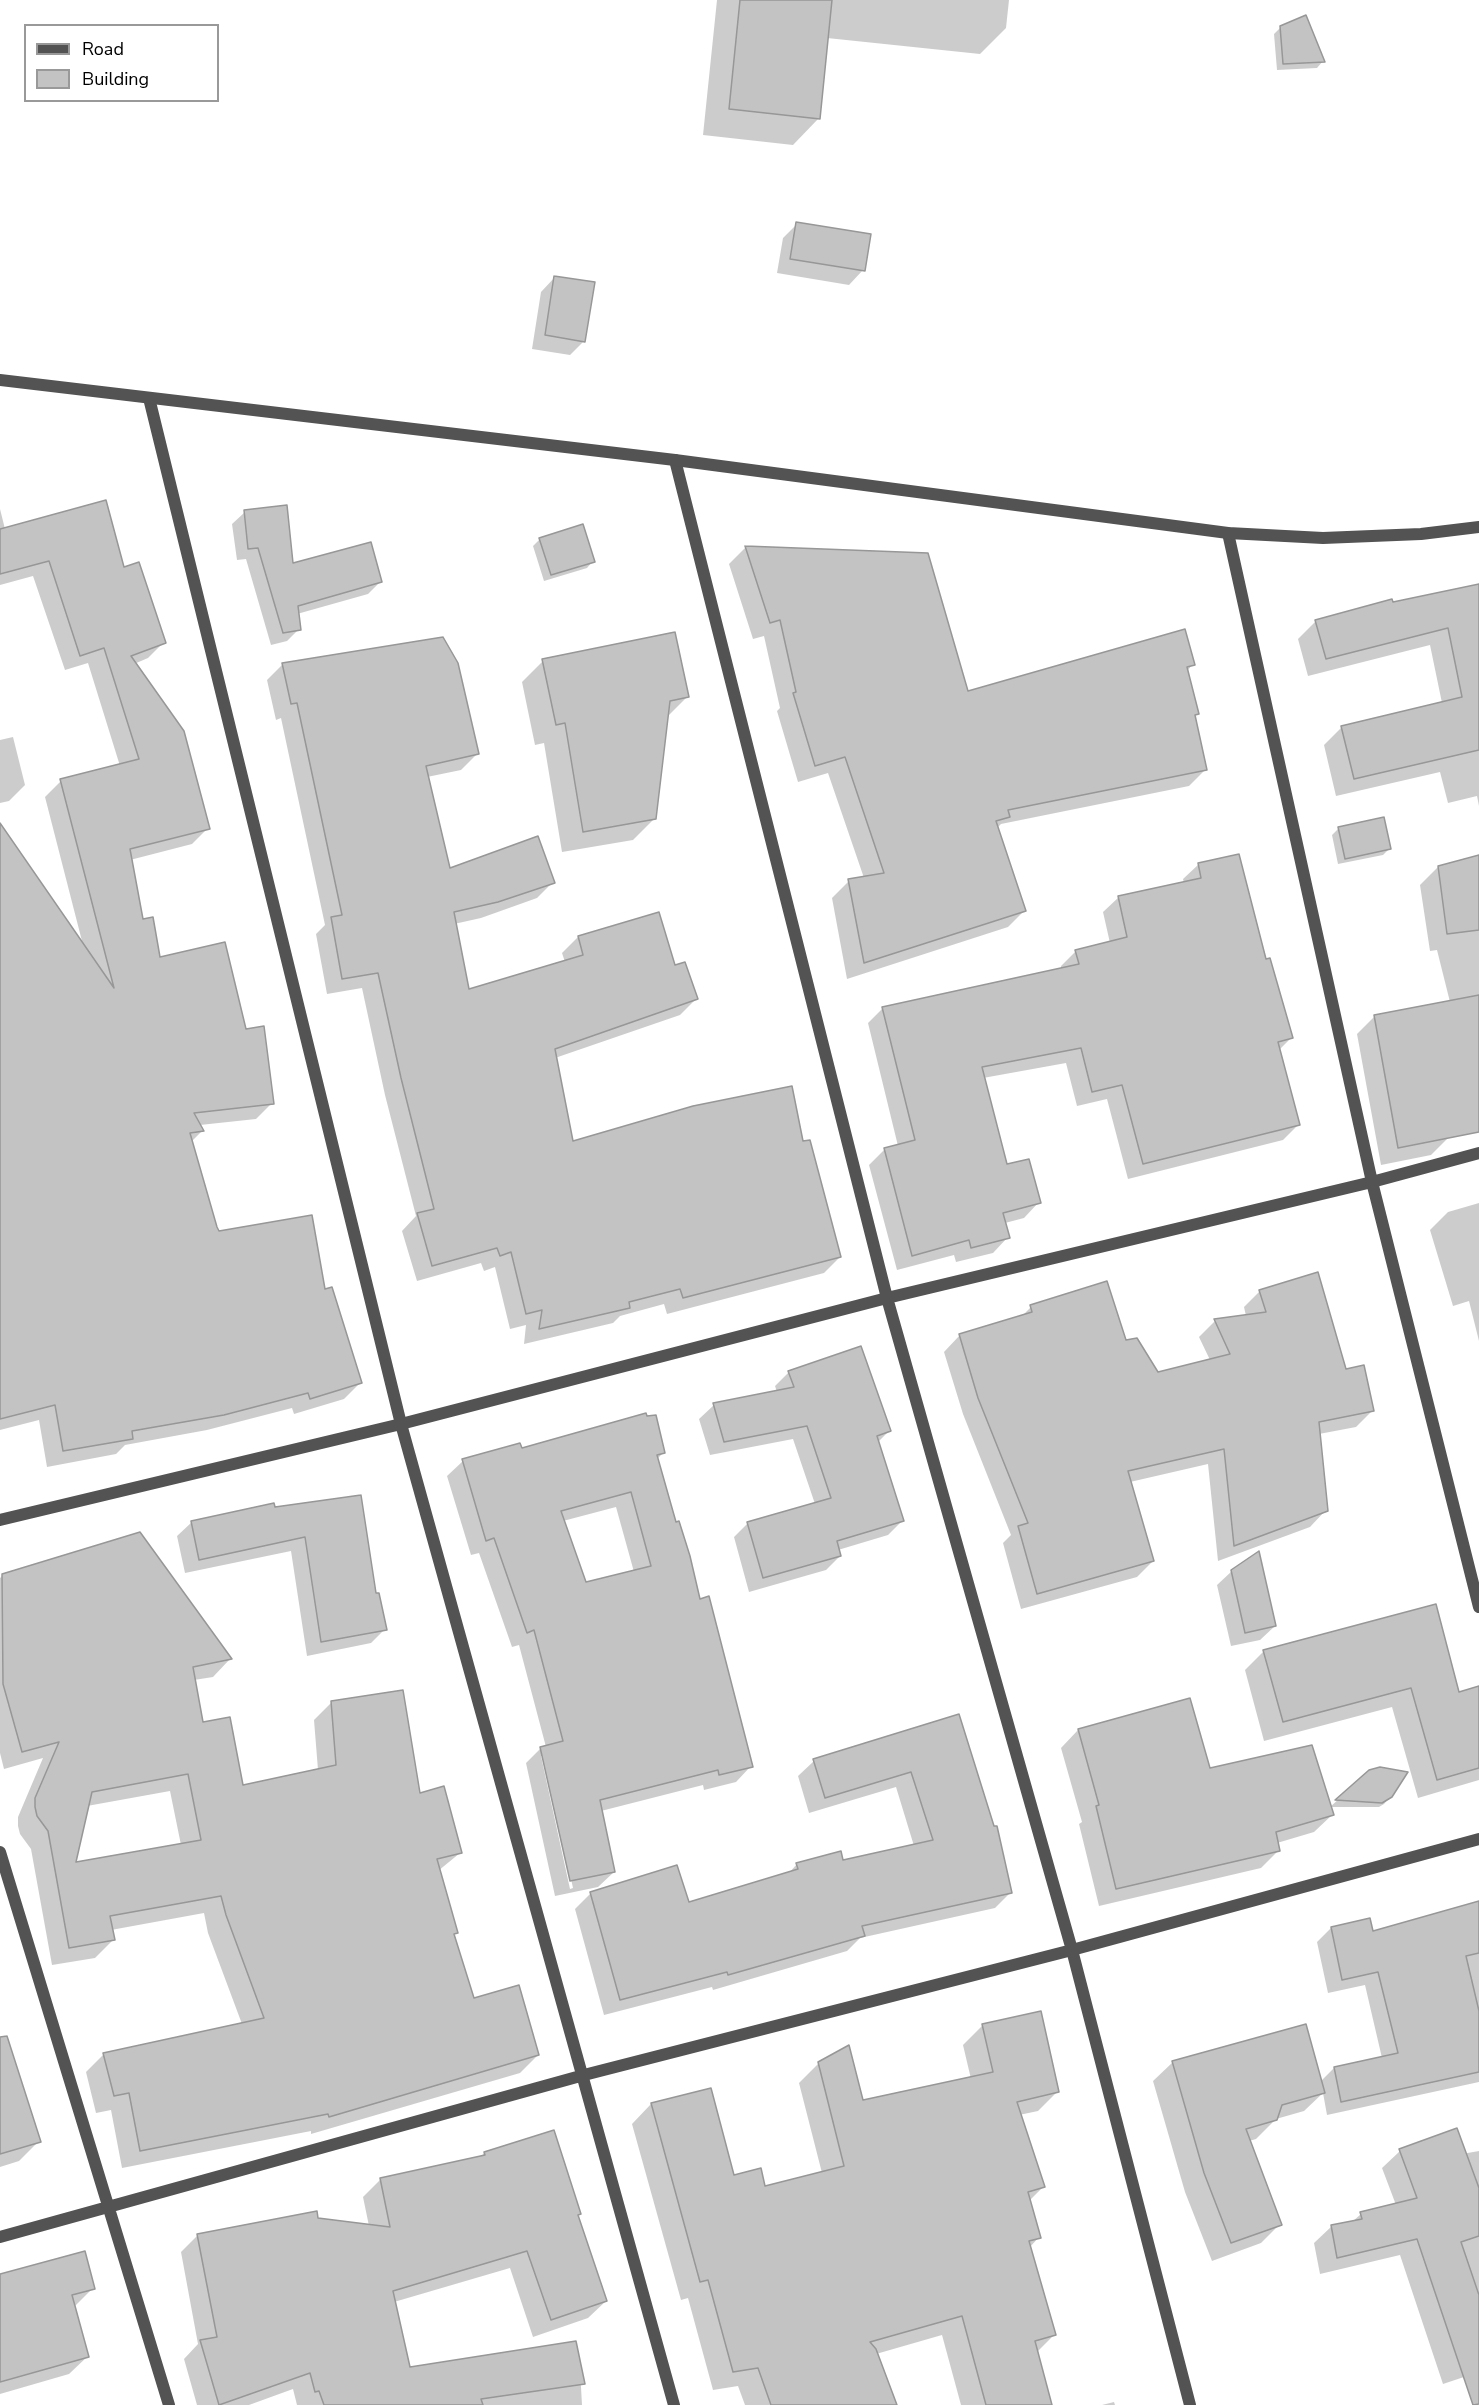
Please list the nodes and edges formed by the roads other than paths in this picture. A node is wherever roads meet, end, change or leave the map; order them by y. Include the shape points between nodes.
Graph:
1 (0, 380) edge
2 (149, 398) junction
3 (675, 460) junction
4 (1479, 526) edge
5 (1228, 533) junction
6 (1479, 1153) edge
7 (1372, 1182) junction
8 (887, 1298) junction
9 (401, 1424) junction
10 (0, 1520) edge
11 (1479, 1607) edge
12 (1479, 1839) edge
13 (0, 1852) edge
14 (1072, 1950) junction
15 (584, 2075) junction
16 (110, 2207) junction
17 (0, 2237) edge
18 (170, 2405) edge
19 (674, 2405) edge
20 (1190, 2405) edge

1 - 2 street
2 - 3 street
2 - 9 street
3 - 5 street
3 - 8 street
4 - 5 street via 1420,534 1323,538
5 - 7 street
6 - 7 street
7 - 8 street
7 - 11 street
8 - 9 street
8 - 14 street
9 - 10 street
9 - 15 street
12 - 14 street
13 - 16 street
14 - 15 street
14 - 20 street
15 - 16 street
15 - 19 street
16 - 17 street
16 - 18 street

